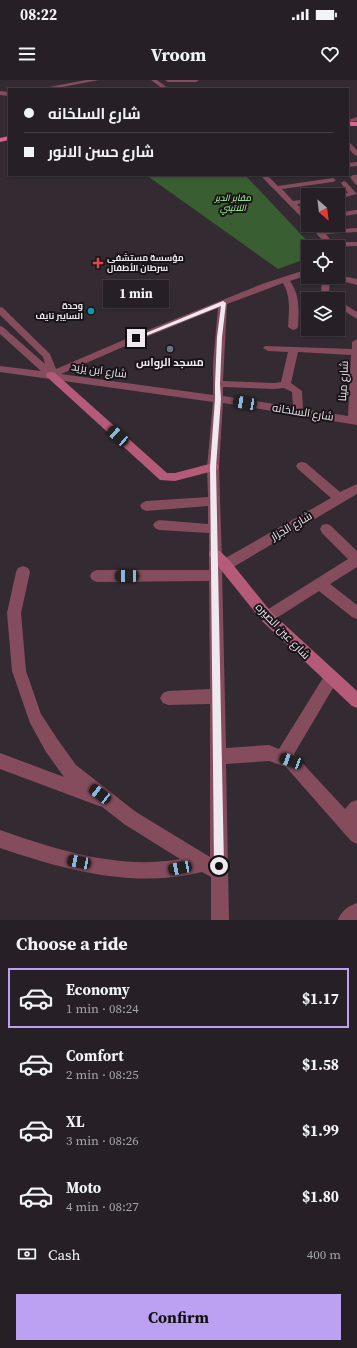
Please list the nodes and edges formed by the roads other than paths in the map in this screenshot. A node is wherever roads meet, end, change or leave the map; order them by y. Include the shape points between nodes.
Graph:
1 (96, 80) edge
2 (168, 80) edge
3 (176, 80) edge
4 (196, 80) edge
5 (152, 82) edge
6 (48, 88) edge
7 (164, 88) edge
8 (351, 145) edge
9 (357, 154) edge
10 (264, 176) edge
11 (357, 177) edge
12 (333, 180) dead end
13 (344, 182) dead end
14 (357, 183) edge
15 (276, 188) junction
16 (345, 196) edge
17 (301, 202) edge
18 (291, 203) junction
19 (301, 212) edge
20 (355, 212) dead end
21 (345, 214) edge
22 (357, 230) edge
23 (345, 231) edge
24 (319, 232) edge
25 (327, 240) edge
26 (345, 244) edge
27 (357, 244) edge
28 (301, 274) edge
29 (285, 279) junction
30 (345, 279) edge
31 (357, 282) edge
32 (223, 303) junction
33 (345, 308) edge
34 (0, 310) edge
35 (357, 316) edge
36 (293, 327) dead end
37 (0, 329) edge
38 (268, 348) dead end
39 (294, 349) junction
40 (357, 349) edge
41 (0, 369) edge
42 (51, 375) junction
43 (217, 384) junction
44 (286, 384) junction
45 (218, 399) junction
46 (298, 412) junction
47 (355, 420) edge
48 (302, 466) dead end
49 (213, 467) junction
50 (357, 488) edge
51 (339, 498) junction
52 (214, 501) junction
53 (146, 506) dead end
54 (159, 525) dead end
55 (215, 529) junction
56 (326, 529) dead end
57 (357, 559) edge
58 (219, 565) junction
59 (23, 572) dead end
60 (97, 576) dead end
61 (320, 584) junction
62 (357, 614) edge
63 (267, 617) junction
64 (331, 678) junction
65 (218, 696) junction
66 (168, 698) dead end
67 (357, 701) edge
68 (218, 756) junction
69 (283, 758) junction
70 (0, 761) edge
71 (109, 802) junction
72 (357, 808) edge
73 (345, 821) junction
74 (357, 835) edge
75 (0, 840) edge
76 (203, 863) junction
77 (220, 873) junction
78 (357, 912) edge
79 (220, 920) edge
80 (347, 920) edge

1 - 6 street
2 - 3 street
3 - 4 street
5 - 7 street
8 - 9 street
10 - 15 street
11 - 14 street via 353,177
12 - 15 street
13 - 16 street via 353,194
15 - 18 street
17 - 18 street
18 - 19 street
20 - 21 street
22 - 23 street
24 - 25 street
26 - 27 street
28 - 29 street
29 - 32 street
29 - 36 street via 292,289 294,298
30 - 31 street
32 - 42 street
32 - 43 street
33 - 35 street
34 - 42 street via 47,356 52,367
37 - 42 street
38 - 39 street
39 - 40 street
39 - 44 street
40 - 47 street, شارع مينا
41 - 42 street, شارع ابن يزيد
42 - 45 street, شارع ابن يزيد
42 - 49 street via 164,477 175,477
43 - 44 street
43 - 45 street
44 - 46 street via 298,391
45 - 46 street, شارع السلخانه
45 - 49 street
46 - 47 street, شارع السلخانه
48 - 51 street
49 - 52 street
50 - 51 street, شارع الجزار
51 - 58 street, شارع الجزار
52 - 53 street
52 - 55 street
54 - 55 street
55 - 58 street
56 - 57 street
57 - 61 street
58 - 60 street
58 - 63 street, شارع عين الصيره
58 - 65 street
59 - 71 street via 14,613 19,671 35,718 70,771
61 - 62 street
61 - 63 street
63 - 64 street, شارع عين الصيره
64 - 67 street, شارع عين الصيره
64 - 69 street
65 - 66 street
65 - 68 street
68 - 69 street via 269,753
68 - 77 street
69 - 73 street via 291,761
70 - 71 street
71 - 76 street
72 - 73 street
73 - 74 street
75 - 76 street via 39,854 120,870 168,870
76 - 77 street
77 - 79 street
78 - 80 street

